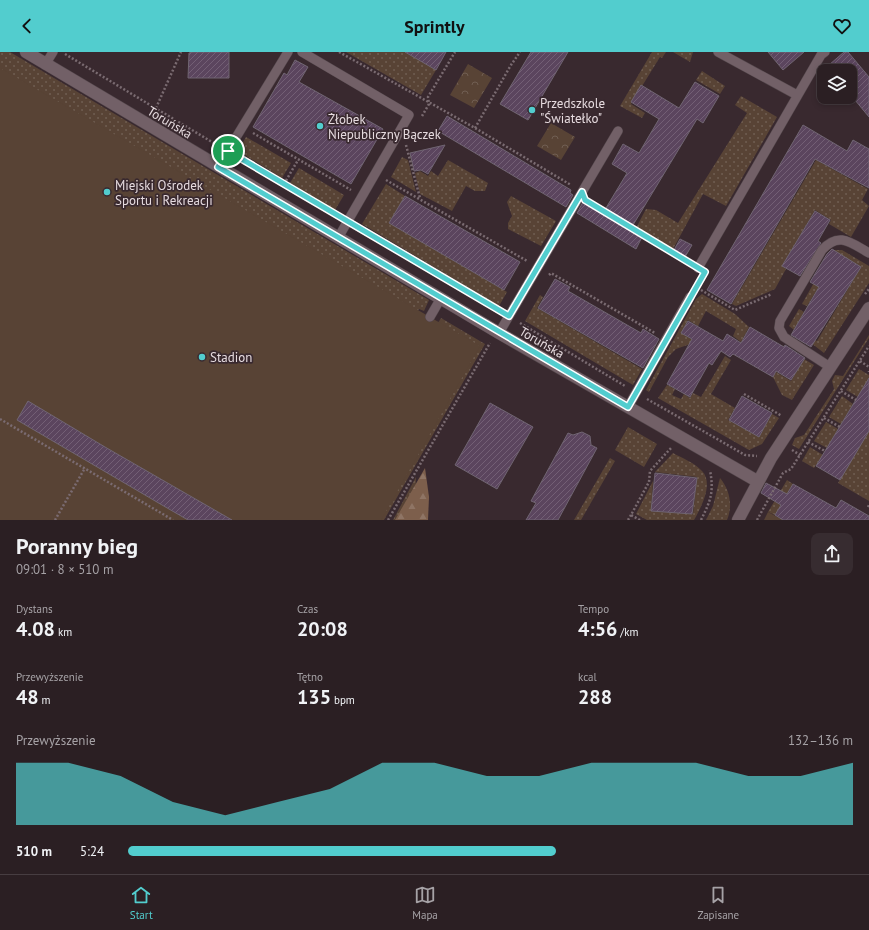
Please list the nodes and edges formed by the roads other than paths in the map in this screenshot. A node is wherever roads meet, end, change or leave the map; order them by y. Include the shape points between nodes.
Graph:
1 (26, 52) edge
2 (53, 52) edge
3 (288, 52) edge
4 (302, 52) edge
5 (718, 52) edge
6 (825, 52) edge
7 (45, 65) junction
8 (797, 95) junction
9 (618, 131) dead end
10 (218, 167) junction
11 (338, 238) junction
12 (869, 253) edge
13 (698, 268) road end
14 (690, 297) road end
15 (441, 298) junction
16 (869, 308) edge
17 (430, 317) dead end
18 (495, 337) junction
19 (830, 367) junction
20 (628, 407) junction
21 (757, 481) junction
22 (738, 520) edge

1 - 7 street, Toruńska
2 - 7 lane
3 - 10 lane
4 - 11 lane via 409,115
5 - 8 lane
6 - 8 lane
7 - 10 street, Toruńska
8 - 13 lane
9 - 18 lane
10 - 11 street, Toruńska
11 - 15 street, Toruńska
12 - 19 lane via 841,239 830,242 822,250 780,321 779,328 784,337
14 - 20 lane
15 - 17 lane
15 - 18 street, Toruńska
16 - 19 street
18 - 20 street, Toruńska
19 - 21 street
20 - 21 street, Toruńska
21 - 22 street

